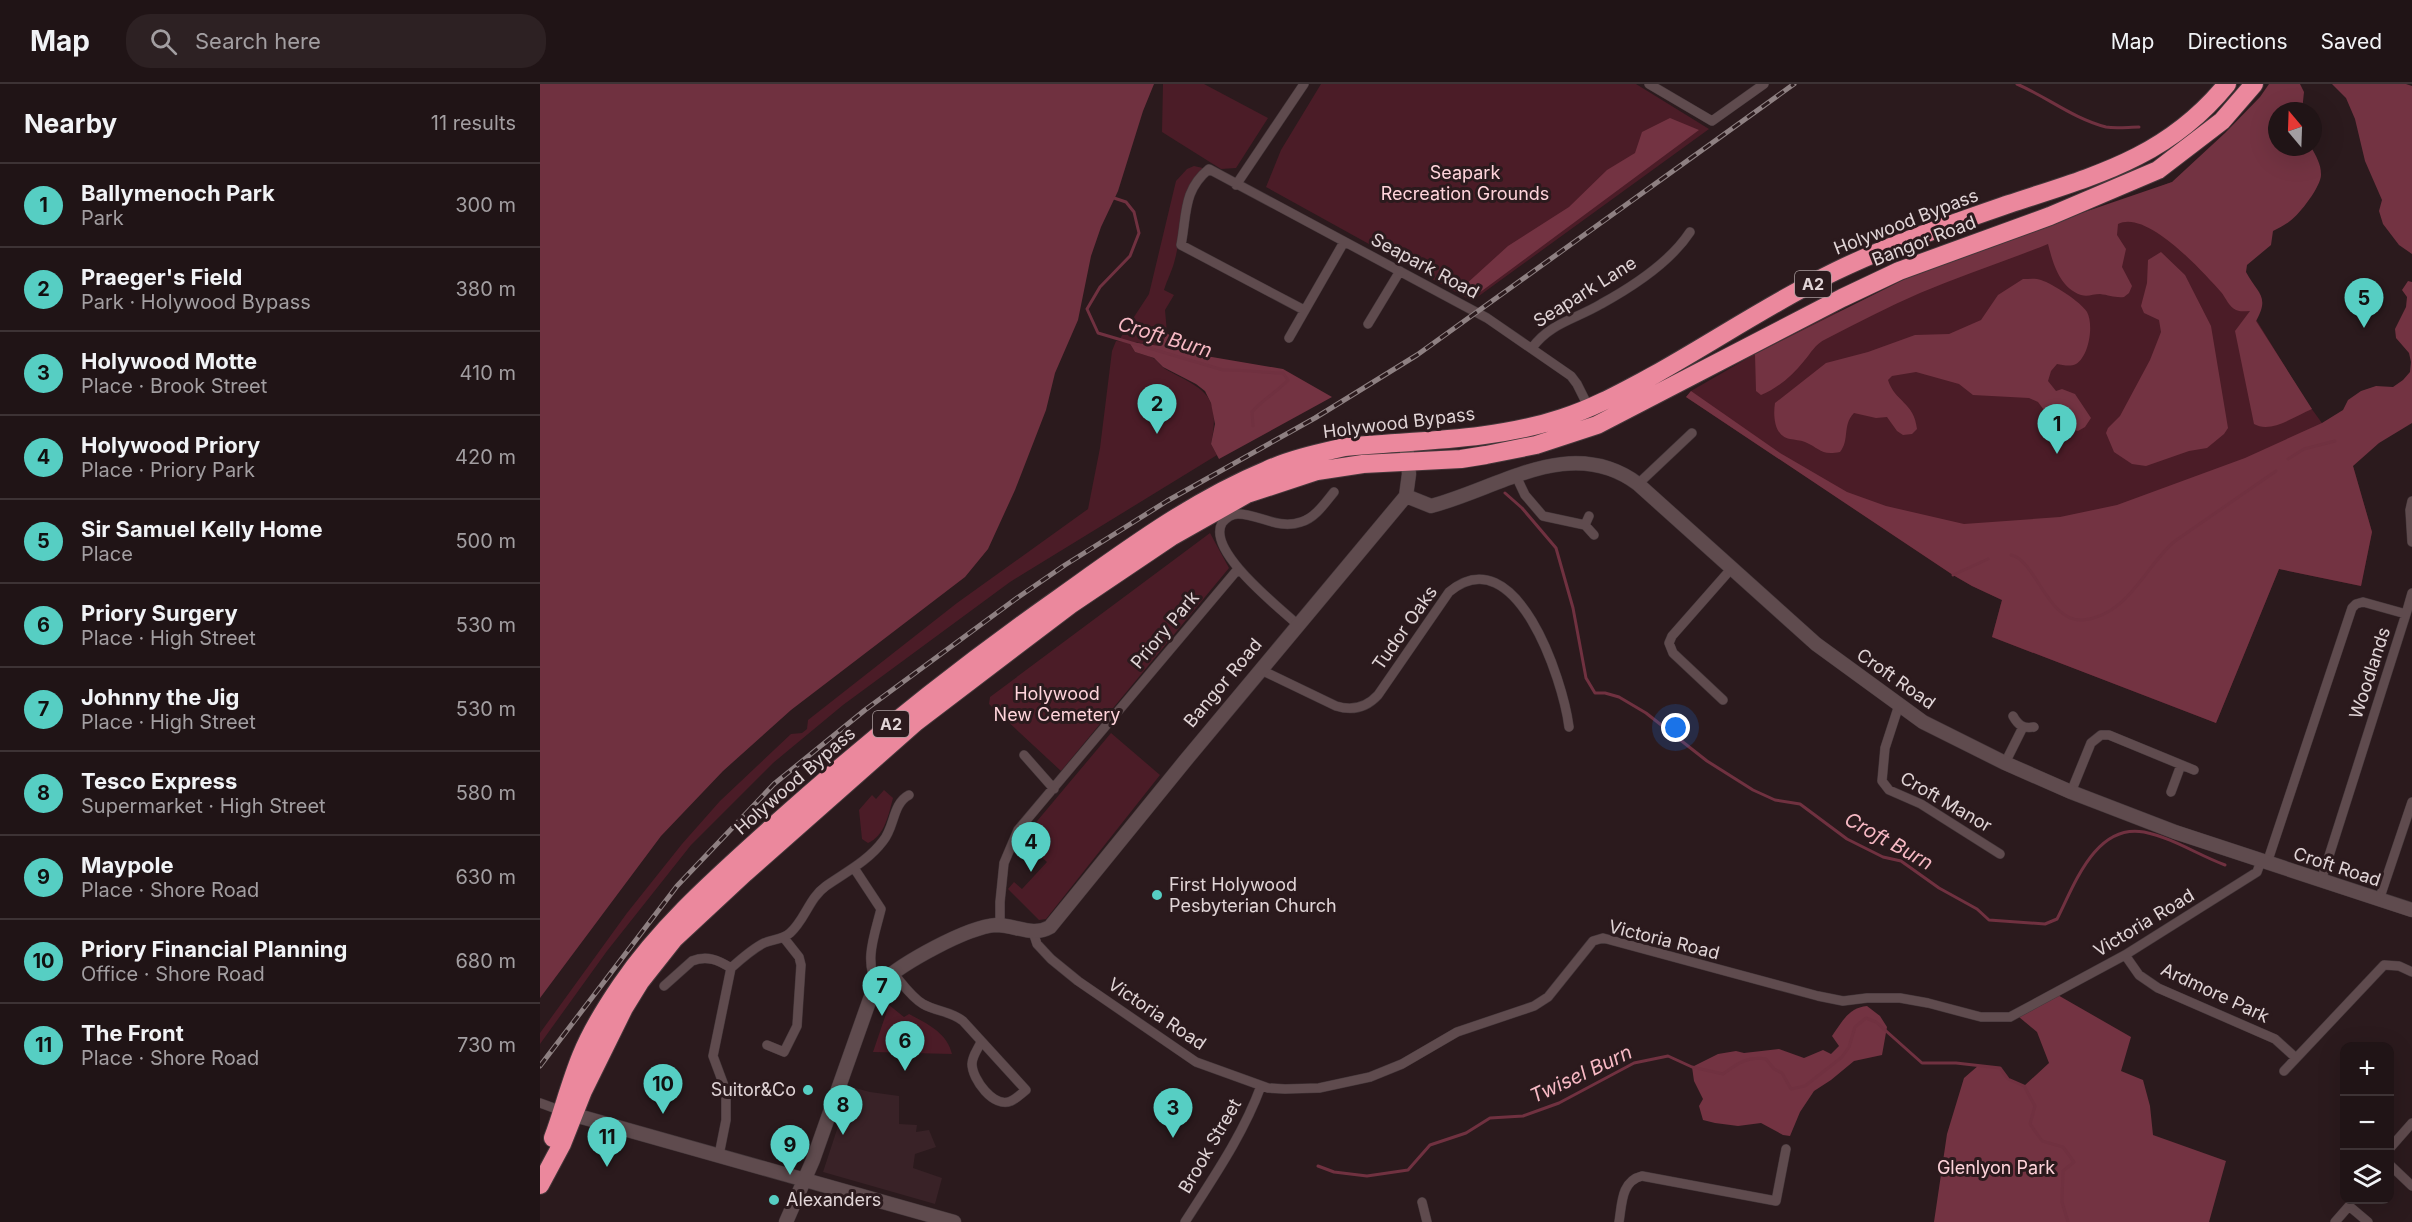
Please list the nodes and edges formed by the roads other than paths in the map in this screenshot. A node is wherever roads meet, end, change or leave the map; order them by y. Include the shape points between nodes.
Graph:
1 (1304, 84) edge
2 (1649, 84) edge
3 (1764, 84) edge
4 (2227, 84) edge
5 (2254, 84) edge
6 (2172, 135) junction
7 (2185, 151) junction
8 (1236, 185) junction
9 (1690, 232) dead end
10 (1684, 241) junction
11 (1344, 242) junction
12 (1692, 247) dead end
13 (1400, 271) junction
14 (1304, 310) junction
15 (1368, 324) dead end
16 (1289, 338) dead end
17 (1532, 348) junction
18 (1589, 408) junction
19 (1597, 425) junction
20 (1692, 433) dead end
21 (1406, 442) junction
22 (1408, 462) junction
23 (1516, 476) junction
24 (1638, 484) junction
25 (1334, 492) dead end
26 (1406, 496) junction
27 (2412, 501) edge
28 (1594, 535) dead end
29 (2412, 542) edge
30 (1238, 569) junction
31 (1731, 569) junction
32 (2412, 593) edge
33 (2406, 614) junction
34 (1299, 625) junction
35 (1261, 670) junction
36 (1723, 700) dead end
37 (1899, 705) junction
38 (2013, 716) dead end
39 (1569, 727) dead end
40 (2023, 727) junction
41 (2034, 727) dead end
42 (1024, 755) dead end
43 (2006, 764) junction
44 (2181, 765) junction
45 (2194, 770) dead end
46 (1054, 789) junction
47 (2071, 792) junction
48 (2171, 792) dead end
49 (909, 795) dead end
50 (2412, 802) edge
51 (2402, 832) junction
52 (2412, 836) edge
53 (2000, 854) dead end
54 (2264, 862) junction
55 (854, 868) junction
56 (2321, 881) junction
57 (2379, 900) junction
58 (2412, 910) edge
59 (1000, 925) junction
60 (1033, 932) junction
61 (784, 938) junction
62 (2125, 955) junction
63 (731, 968) junction
64 (2412, 972) edge
65 (894, 973) junction
66 (663, 986) dead end
67 (878, 986) junction
68 (981, 1042) junction
69 (767, 1044) dead end
70 (2296, 1058) junction
71 (2284, 1071) dead end
72 (1261, 1086) junction
73 (540, 1103) edge
74 (568, 1113) junction
75 (2412, 1123) edge
76 (2394, 1143) edge
77 (1786, 1149) dead end
78 (719, 1155) junction
79 (540, 1164) edge
80 (2394, 1169) edge
81 (806, 1179) junction
82 (540, 1185) edge
83 (2412, 1185) edge
84 (1422, 1203) dead end
85 (786, 1222) edge
86 (954, 1222) edge
87 (1185, 1222) edge
88 (1427, 1222) edge
89 (1619, 1222) edge
90 (2335, 1222) edge
91 (2368, 1222) edge

1 - 8 street
2 - 3 street via 1712,121
4 - 6 highway, Holywood Bypass / A2
5 - 7 highway, Bangor Road / A2 via 2222,121
6 - 7 highway
6 - 18 highway, Holywood Bypass / A2 via 2140,156 2078,183 1929,233 1835,272
7 - 19 highway, Bangor Road / A2 via 2135,182 1899,271
8 - 11 street, Seapark Road
8 - 14 street, Seapark Road via 1209,169 1200,177 1189,193 1181,245
9 - 10 street, Seapark Lane
10 - 12 street
10 - 17 street, Seapark Lane via 1601,305 1542,334
11 - 13 street, Seapark Road
11 - 14 street
13 - 15 street
13 - 17 street, Seapark Road via 1487,318
14 - 16 street
17 - 18 street, Seapark Road via 1571,376
18 - 19 street, Seapark Road
18 - 21 highway, Holywood Bypass / A2 via 1518,430
19 - 22 highway, Holywood Bypass / A2 via 1508,451
20 - 24 street
21 - 22 street
21 - 74 highway, Holywood Bypass / A2 via 1345,447 1268,469 1238,483 1116,557 919,701 814,789 664,930 620,985 599,1021 581,1056
22 - 26 street
22 - 74 highway, Holywood Bypass / A2 via 1317,471 1246,494 1171,537 1070,605 916,722 674,939 624,1008
23 - 24 street, Croft Road via 1546,465 1581,462 1624,474
23 - 26 street, Croft Road via 1431,506
23 - 28 street via 1543,516 1587,520
24 - 31 street, Croft Road
25 - 30 street via 1317,503 1306,520 1292,524 1241,514 1228,517 1220,535
26 - 34 street, Bangor Road
27 - 29 street
30 - 34 street
30 - 46 street, Priory Park
31 - 36 street via 1669,643 1673,653
31 - 37 street, Croft Road via 1816,644
32 - 33 street
33 - 54 street, Woodlands via 2361,602 2352,608
33 - 56 street, Woodlands
34 - 35 street, Bangor Road
35 - 39 street, Tudor Oaks via 1336,706 1361,707 1378,695 1449,592 1463,582 1488,580 1510,591 1537,632 1555,671
35 - 60 street, Bangor Road via 1050,927
37 - 43 street, Croft Road via 1923,722
37 - 53 street, Croft Manor via 1885,748 1882,781 1889,790 1922,804
38 - 40 street
40 - 41 street
40 - 43 street
42 - 46 street
43 - 47 street, Croft Road
44 - 45 street
44 - 47 street via 2101,735 2091,743
44 - 48 street
46 - 59 street, Priory Park via 1018,830 1004,863
47 - 54 street, Croft Road
49 - 55 street via 902,798 883,843
50 - 51 street
51 - 52 street
51 - 57 street
54 - 56 street, Croft Road
54 - 62 street, Victoria Road via 2257,872
55 - 61 street via 818,892 804,917
55 - 67 street via 881,909 870,964
56 - 57 street, Croft Road
57 - 58 street, Croft Road
59 - 60 street
59 - 65 street via 935,948
60 - 72 street, Victoria Road via 1037,944 1051,959 1172,1046 1196,1062
61 - 63 street via 765,943
61 - 69 street via 801,964 797,1026 784,1052
62 - 70 street, Ardmore Park via 2139,975 2158,988 2275,1039
62 - 72 street, Victoria Road via 2010,1017 1981,1017 1900,998 1843,1001 1818,996 1603,938 1593,941 1548,997 1534,1006 1457,1032 1386,1071 1319,1088
63 - 66 street via 714,959 698,959
63 - 78 street via 713,1056 726,1091 726,1120
64 - 70 street via 2384,965
65 - 67 street
65 - 68 street via 922,1004 953,1014
67 - 81 street via 866,1009
68 - 68 street via 1026,1090 1010,1102 999,1102 981,1088 972,1072 972,1060
70 - 71 street
72 - 87 street, Brook Street via 1230,1151
73 - 74 street
74 - 78 street
74 - 79 highway, Holywood Bypass / A2
74 - 82 highway, Holywood Bypass / A2 via 562,1144
75 - 76 street
77 - 89 street via 1776,1201 1642,1176 1626,1187
78 - 81 street
80 - 83 street
81 - 85 street
81 - 86 street
84 - 88 street
90 - 91 street via 2349,1206

